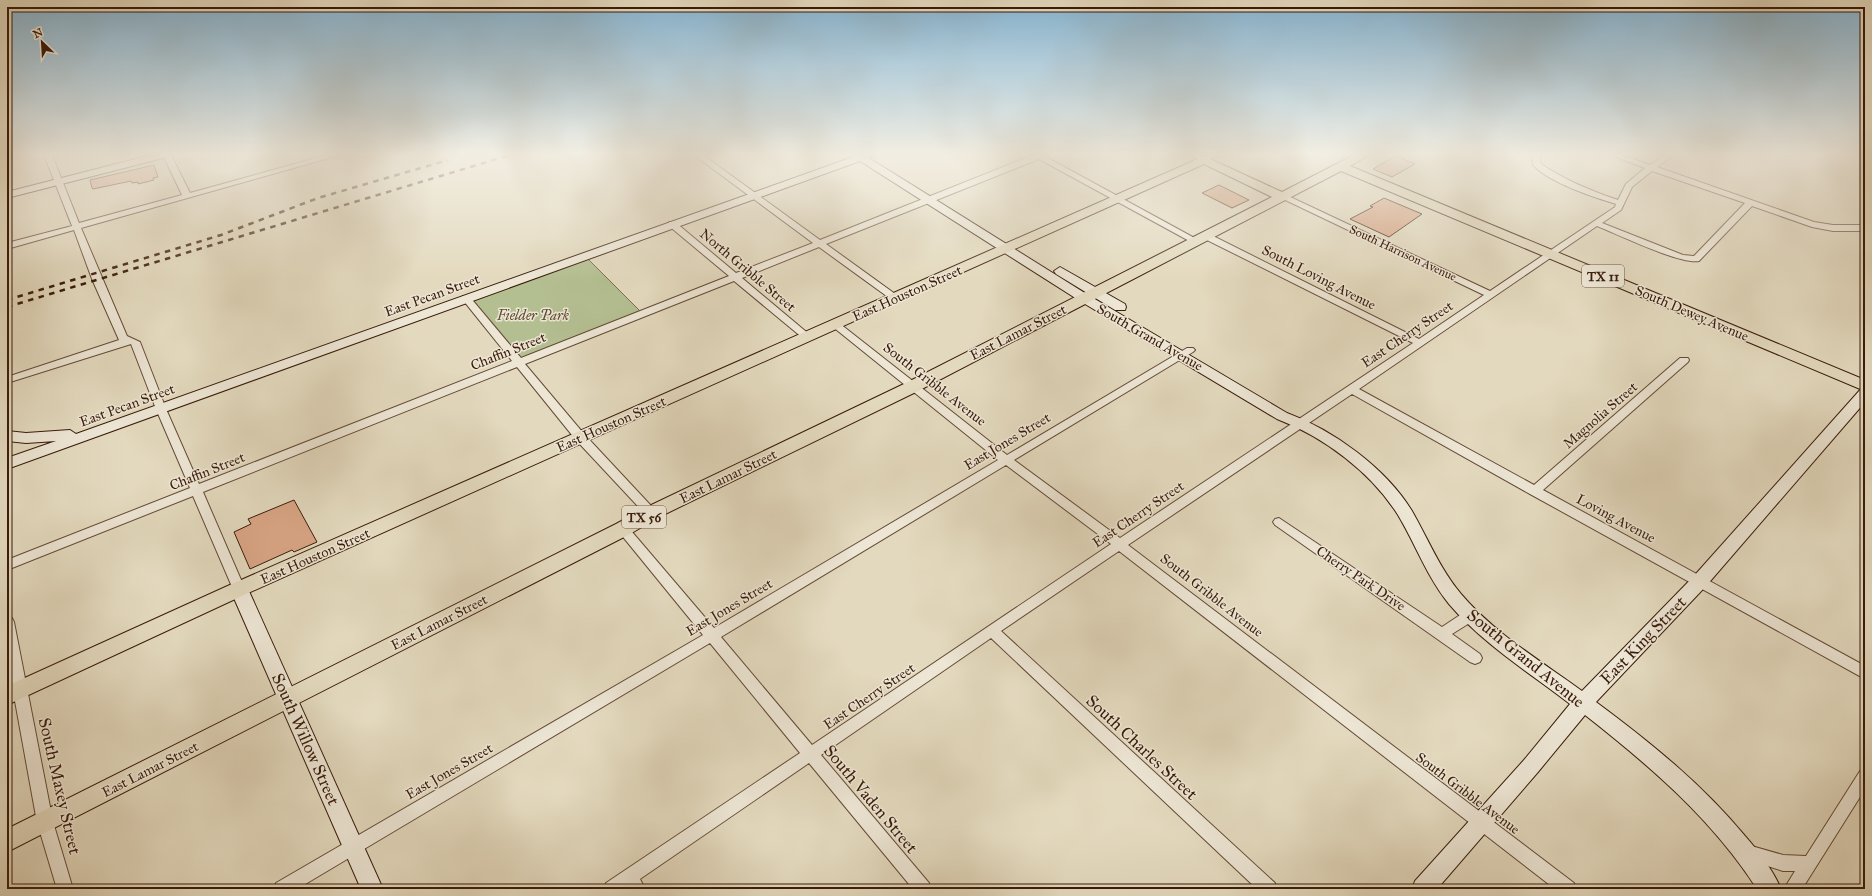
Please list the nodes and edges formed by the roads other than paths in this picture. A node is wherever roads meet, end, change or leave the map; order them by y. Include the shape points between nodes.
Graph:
1 (65, 197) edge
2 (184, 197) edge
3 (748, 197) edge
4 (756, 197) edge
5 (937, 197) edge
6 (1283, 197) joint
7 (1413, 197) edge
8 (1601, 197) edge
9 (1624, 197) edge
10 (1736, 197) edge
11 (934, 198) junction
12 (1118, 198) joint
13 (1751, 202) junction
14 (1621, 203) junction
15 (1596, 223) junction
16 (672, 224) junction
17 (76, 227) junction
18 (1865, 228) edge
19 (1201, 238) junction
20 (820, 243) junction
21 (7, 246) edge
22 (1012, 246) junction
23 (1552, 254) junction
24 (735, 277) junction
25 (1492, 294) junction
26 (1090, 296) junction
27 (466, 298) junction
28 (895, 298) junction
29 (836, 325) junction
30 (807, 337) junction
31 (129, 340) junction
32 (1420, 343) junction
33 (1186, 352) junction
34 (1684, 360) dead end
35 (518, 362) junction
36 (7, 380) edge
37 (1865, 386) edge
38 (912, 387) junction
39 (1352, 389) junction
40 (1865, 393) edge
41 (161, 409) junction
42 (1298, 421) junction
43 (102, 429) junction
44 (7, 436) edge
45 (580, 437) junction
46 (1006, 460) junction
47 (7, 464) edge
48 (196, 490) junction
49 (1534, 490) junction
50 (651, 513) junction
51 (1279, 522) dead end
52 (623, 529) junction
53 (1119, 544) junction
54 (7, 565) edge
55 (1700, 581) junction
56 (239, 589) junction
57 (1471, 615) junction
58 (7, 622) edge
59 (992, 630) junction
60 (1442, 634) junction
61 (712, 636) junction
62 (1475, 658) dead end
63 (1865, 673) edge
64 (13, 693) edge
65 (287, 698) junction
66 (1583, 703) junction
67 (810, 754) junction
68 (1865, 776) edge
69 (46, 822) junction
70 (1481, 822) junction
71 (7, 841) edge
72 (353, 846) junction
73 (1745, 852) junction
74 (1810, 864) junction
75 (634, 883) edge
76 (65, 889) edge
77 (282, 889) edge
78 (372, 889) edge
79 (612, 889) edge
80 (922, 889) edge
81 (1269, 889) edge
82 (1423, 889) edge
83 (1568, 889) edge
84 (1770, 889) edge
85 (1792, 889) edge

1 - 17 street
2 - 17 street
3 - 16 street, East Pecan Street
4 - 20 street
5 - 11 street, Chaffin Street
6 - 19 main road, East Lamar Street / TX 56
6 - 25 street, South Harrison Avenue
7 - 23 main road, South Dewey Avenue / TX 11
8 - 14 street
9 - 14 street, East Cherry Street
10 - 13 street
11 - 20 street, Chaffin Street
11 - 22 street, South Grand Avenue
12 - 19 street, South Loving Avenue
12 - 22 main road, East Houston Street
13 - 15 street via 1696,259 1681,257
13 - 18 street via 1812,224 1833,228
14 - 15 street, East Cherry Street via 1618,208
15 - 23 street, East Cherry Street
16 - 24 street, North Gribble Street
16 - 27 street, East Pecan Street
17 - 21 street
17 - 31 street via 123,338
19 - 26 main road, East Lamar Street / TX 56
19 - 32 street, South Loving Avenue
20 - 24 street, Chaffin Street
20 - 28 street
22 - 26 street, South Grand Avenue
22 - 28 main road, East Houston Street
23 - 25 street, East Cherry Street
23 - 37 main road, South Dewey Avenue / TX 11
24 - 30 street, North Gribble Street
24 - 35 street, Chaffin Street
25 - 32 street, East Cherry Street
26 - 33 street, South Grand Avenue
26 - 38 main road, East Lamar Street / TX 56
27 - 35 street
27 - 41 street, East Pecan Street
28 - 29 main road, East Houston Street
29 - 30 main road, East Houston Street
29 - 38 street, South Gribble Avenue
30 - 45 main road, East Houston Street
31 - 36 street
31 - 41 street via 135,342
32 - 39 street, East Cherry Street
33 - 42 street, South Grand Avenue via 1282,416
33 - 46 street, East Jones Street
34 - 49 street, Magnolia Street
35 - 45 street
35 - 48 street, Chaffin Street
38 - 46 street, South Gribble Avenue
38 - 50 main road, East Lamar Street / TX 56
39 - 42 street, East Cherry Street
39 - 49 street, Loving Avenue
40 - 55 street, East King Street
41 - 43 street, East Pecan Street
41 - 48 street
42 - 53 street, East Cherry Street
42 - 57 street, South Grand Avenue via 1340,448 1367,469 1389,491 1405,512 1445,586
43 - 44 street via 60,437
43 - 47 street, East Pecan Street
45 - 50 street
45 - 56 main road, East Houston Street
46 - 53 street, South Gribble Avenue
46 - 61 street, East Jones Street
48 - 54 street, Chaffin Street
48 - 56 street
49 - 55 street, Loving Avenue
50 - 52 main road, East Lamar Street / TX 56
51 - 60 street, Cherry Park Drive
52 - 61 street, South Vaden Street
52 - 65 main road, East Lamar Street / TX 56
53 - 59 street, East Cherry Street
53 - 70 street, South Gribble Avenue
55 - 63 street, Loving Avenue
55 - 66 street, East King Street
56 - 64 main road, East Houston Street
56 - 65 street, South Willow Street
57 - 60 street
57 - 66 street, South Grand Avenue
58 - 64 street, South Maxey Street
59 - 67 street, East Cherry Street
59 - 81 street, South Charles Street
60 - 62 street, Cherry Park Drive
61 - 67 street, South Vaden Street
61 - 72 street, East Jones Street
64 - 69 street, South Maxey Street
65 - 69 main road, East Lamar Street / TX 56
65 - 72 street, South Willow Street
66 - 70 street, East King Street
66 - 73 street, South Grand Avenue via 1679,781
67 - 75 street, East Cherry Street
67 - 80 street, South Vaden Street
68 - 74 street
69 - 71 main road, East Lamar Street / TX 56
69 - 76 street, South Maxey Street
70 - 82 street, East King Street
70 - 83 street, South Gribble Avenue
72 - 77 street, East Jones Street
72 - 78 street, South Willow Street
73 - 74 street via 1783,863
73 - 84 street, South Grand Avenue
74 - 85 street
75 - 79 street, East Cherry Street

